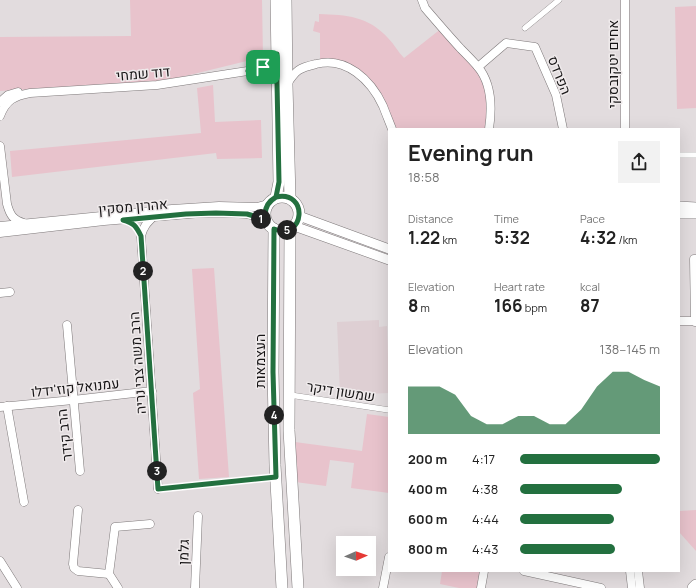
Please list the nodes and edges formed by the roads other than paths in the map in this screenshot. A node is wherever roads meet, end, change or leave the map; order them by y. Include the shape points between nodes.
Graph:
1 (276, 0) edge
2 (286, 0) edge
3 (422, 0) edge
4 (559, 0) edge
5 (625, 0) edge
6 (525, 28) dead end
7 (277, 54) junction
8 (478, 67) junction
9 (248, 71) junction
10 (282, 84) junction
11 (38, 93) junction
12 (0, 102) edge
13 (0, 116) edge
14 (392, 128) edge
15 (489, 128) edge
16 (563, 128) edge
17 (625, 128) edge
18 (0, 146) edge
19 (696, 154) edge
20 (680, 155) edge
21 (290, 198) junction
22 (272, 201) junction
23 (7, 204) junction
24 (680, 206) edge
25 (696, 207) edge
26 (680, 214) edge
27 (696, 214) edge
28 (300, 216) junction
29 (153, 217) junction
30 (123, 220) junction
31 (25, 223) junction
32 (0, 225) edge
33 (270, 225) junction
34 (292, 228) junction
35 (0, 233) edge
36 (141, 236) junction
37 (388, 249) edge
38 (696, 259) edge
39 (388, 260) edge
40 (10, 292) dead end
41 (0, 293) edge
42 (680, 321) edge
43 (696, 322) edge
44 (67, 325) dead end
45 (152, 391) junction
46 (290, 395) junction
47 (74, 400) junction
48 (4, 406) edge
49 (388, 410) edge
50 (80, 471) dead end
51 (276, 477) junction
52 (158, 489) joint
53 (24, 502) dead end
54 (78, 510) dead end
55 (198, 516) dead end
56 (150, 524) dead end
57 (0, 561) edge
58 (388, 563) edge
59 (484, 572) edge
60 (529, 572) edge
61 (630, 572) edge
62 (638, 572) edge
63 (109, 574) junction
64 (696, 585) edge
65 (17, 588) edge
66 (118, 588) edge
67 (195, 588) edge
68 (282, 588) edge
69 (285, 588) edge
70 (297, 588) edge
71 (383, 588) edge
72 (481, 588) edge
73 (601, 588) edge
74 (632, 588) edge
75 (640, 588) edge
76 (693, 588) edge

1 - 7 main road
2 - 10 main road
3 - 8 street via 425,8
4 - 6 street
5 - 17 street, אחים יטקובסקי
7 - 9 street, דוד שמחי via 268,65
7 - 10 main road
8 - 15 street via 488,86
8 - 16 street, הפרדס via 506,43 534,47 556,95
9 - 10 street, דוד שמחי via 260,70
9 - 11 street, דוד שמחי via 178,83
10 - 14 street via 303,67 328,61 340,63 353,69 370,84
10 - 21 main road
10 - 22 main road via 279,182
11 - 12 street, דוד שמחי via 13,93
11 - 13 street, דוד שמחי via 14,98 6,104
18 - 23 street
19 - 20 street
21 - 22 main road via 281,196
21 - 28 main road via 298,206
22 - 31 street, אהרון מסקין via 257,207 180,208
22 - 33 main road via 265,215
23 - 31 street via 14,218
23 - 32 street
24 - 25 street
26 - 27 street
28 - 34 main road
28 - 37 street
29 - 30 street, אהרון מסקין
29 - 33 street, אהרון מסקין via 238,213 254,216
29 - 36 street via 144,226
30 - 35 street, אהרון מסקין
30 - 36 street via 134,224
31 - 32 street, אהרון מסקין
33 - 34 main road via 279,231
33 - 51 main road, העצמאות
34 - 39 street
34 - 46 main road
36 - 45 street, הרב משה צבי נריה
38 - 43 street
40 - 41 street
42 - 43 street
44 - 47 street, הרב קידר
45 - 47 street, עמנואל קוז'ידלו
45 - 52 street, הרב משה צבי נריה
46 - 49 street, שמשון דיקר
46 - 70 main road via 289,430
47 - 48 street, עמנואל קוז'ידלו
47 - 50 street, הרב קידר
48 - 53 street
51 - 52 street
51 - 68 main road, העצמאות
54 - 63 street via 74,568 78,571
55 - 67 street, גלמן
56 - 63 street via 115,527
57 - 65 street
58 - 71 street
59 - 72 street
60 - 73 street
61 - 74 street
62 - 75 street
63 - 66 street
64 - 76 main road
69 - 70 main road

